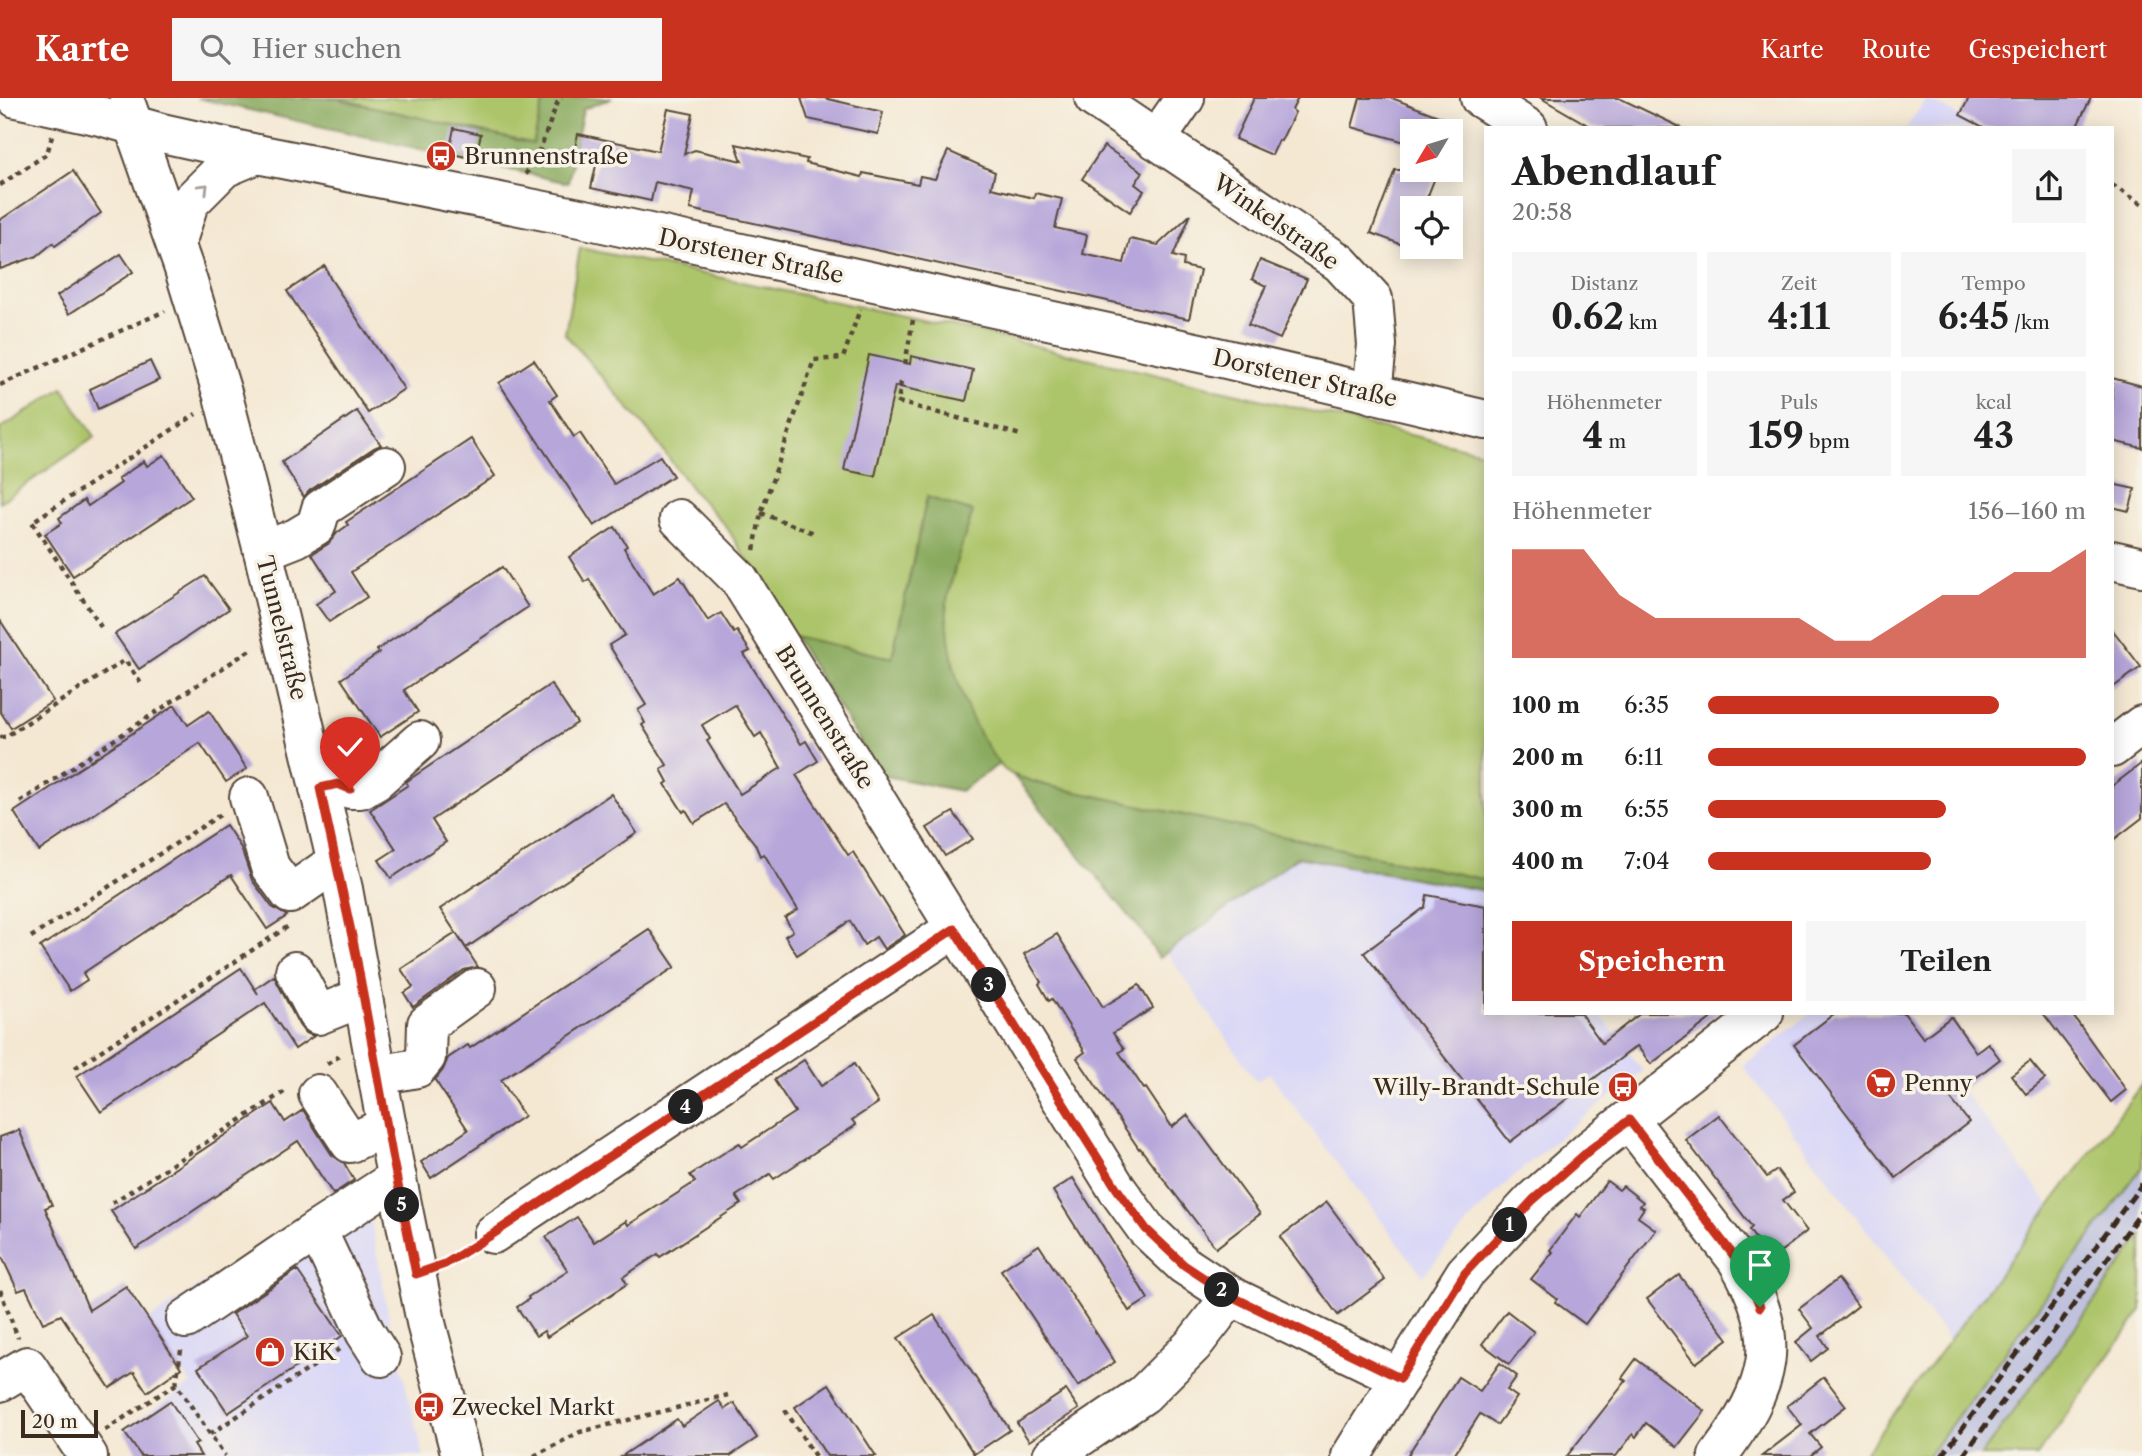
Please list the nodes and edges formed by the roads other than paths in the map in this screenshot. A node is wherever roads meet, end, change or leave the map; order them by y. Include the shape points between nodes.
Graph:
1 (16, 98) edge
2 (1094, 98) edge
3 (1185, 98) edge
4 (1480, 98) edge
5 (129, 112) edge
6 (1525, 126) edge
7 (1156, 139) junction
8 (257, 154) junction
9 (176, 244) junction
10 (1372, 394) junction
11 (1484, 420) edge
12 (386, 466) dead end
13 (679, 519) dead end
14 (264, 551) junction
15 (2114, 560) edge
16 (2142, 567) edge
17 (2142, 724) edge
18 (420, 741) dead end
19 (2114, 746) edge
20 (320, 788) junction
21 (249, 797) road end
22 (336, 862) junction
23 (954, 929) junction
24 (295, 971) dead end
25 (477, 988) dead end
26 (363, 997) junction
27 (1761, 1015) edge
28 (378, 1075) junction
29 (310, 1083) road end
30 (1629, 1120) junction
31 (387, 1126) junction
32 (397, 1178) junction
33 (317, 1230) junction
34 (493, 1234) road end
35 (1231, 1296) junction
36 (186, 1319) dead end
37 (373, 1345) road end
38 (13, 1374) edge
39 (1400, 1378) junction
40 (85, 1451) edge
41 (461, 1456) edge
42 (1052, 1456) edge
43 (1350, 1456) edge
44 (1718, 1456) edge

1 - 5 street, Dorstener Straße via 100,116
2 - 7 street, Winkelstraße
3 - 7 street
4 - 6 street
5 - 8 street, Dorstener Straße
5 - 9 street, Tunnelstraße
7 - 10 street, Winkelstraße via 1340,263 1373,299 1377,345
9 -> 8 street via 189,203 224,168
8 - 10 street, Dorstener Straße via 1209,355
9 - 14 street, Tunnelstraße
10 - 11 street, Dorstener Straße
12 - 14 street via 321,509 316,526
13 - 23 street, Brunnenstraße via 739,579
14 - 20 street, Tunnelstraße
15 - 16 street
17 - 19 street
18 - 20 street via 361,789 338,784
20 - 22 street, Tunnelstraße
21 - 22 street via 270,867 290,894
22 - 26 street, Tunnelstraße
23 - 34 street
23 - 35 street, Brunnenstraße via 1146,1229 1184,1265
24 - 26 street via 318,1015
25 - 28 street via 427,1024 426,1057 417,1069
26 - 28 street, Tunnelstraße
27 - 30 street
28 - 31 street, Tunnelstraße
29 - 31 street via 350,1143
30 - 39 street via 1533,1200 1465,1273
30 - 44 street via 1737,1260 1760,1307 1768,1352 1766,1368 1755,1399
31 - 32 street, Tunnelstraße
32 - 33 street
32 - 41 street, Tunnelstraße via 427,1327
33 - 36 street
33 - 37 street
35 - 39 street, Brunnenstraße
35 - 42 street via 1193,1345 1144,1394
38 - 40 street
39 - 43 street

